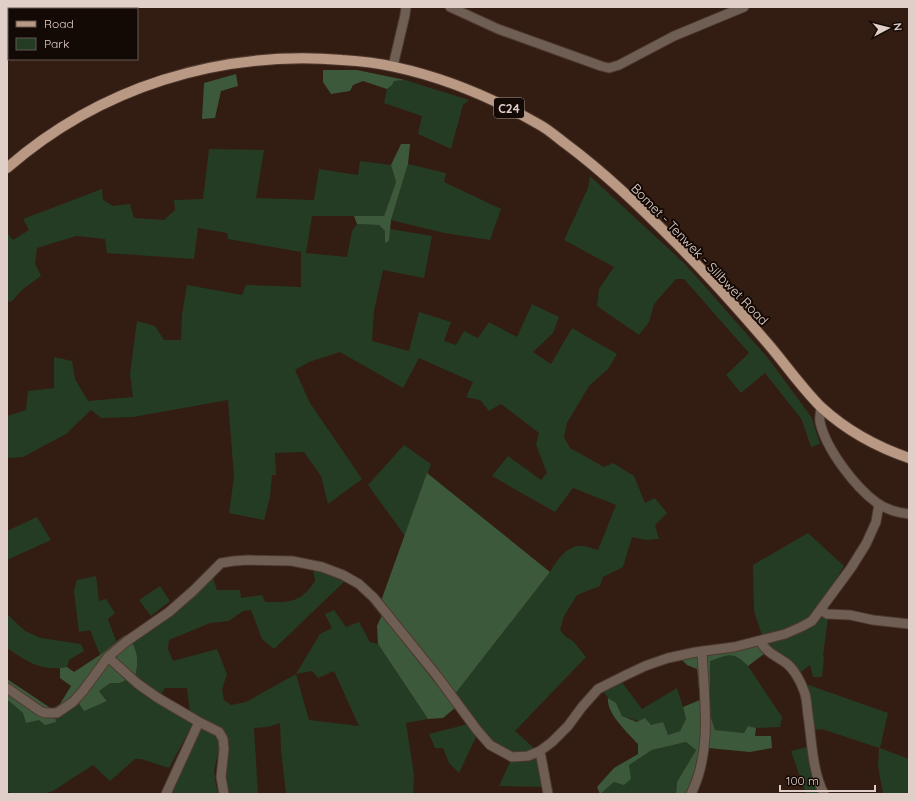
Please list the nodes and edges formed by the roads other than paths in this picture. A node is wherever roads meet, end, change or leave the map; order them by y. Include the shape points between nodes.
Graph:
1 (406, 7) edge
2 (450, 7) edge
3 (744, 7) edge
4 (393, 66) junction
5 (7, 168) edge
6 (821, 407) junction
7 (909, 458) edge
8 (879, 504) junction
9 (909, 514) edge
10 (820, 610) junction
11 (909, 624) edge
12 (760, 641) junction
13 (702, 651) junction
14 (108, 657) junction
15 (7, 688) edge
16 (199, 722) junction
17 (540, 751) junction
18 (166, 794) edge
19 (224, 794) edge
20 (548, 794) edge
21 (691, 794) edge
22 (824, 794) edge

1 - 4 street
2 - 3 street via 498,29 609,68 624,63 674,36
4 - 5 main road, Bomet - Tenwek - Silibwet Road / C24 via 317,58 246,62 192,71 136,90 81,115 54,131
4 - 6 main road, Bomet - Tenwek - Silibwet Road / C24 via 460,86 512,110 542,126 586,159 675,242 768,344
6 - 7 main road, Bomet - Tenwek - Silibwet Road / C24 via 853,432 884,449
6 - 8 street via 820,421 830,447 845,471
8 - 9 street
8 - 10 street via 876,522 866,544
10 - 11 street via 827,614
10 - 12 street via 812,620 801,627
12 - 13 street
12 - 22 street via 771,655 786,664 797,676 805,692 814,759
13 - 17 street via 645,666 598,689 568,726
13 - 21 street via 706,737 696,785
14 - 15 street via 73,702 57,713 40,711
14 - 16 street via 138,684
14 - 17 street via 169,612 221,563 248,560 292,561 322,567 343,574 374,598 490,745 512,757 528,756
16 - 18 street
16 - 19 street via 219,732 223,739 221,777
17 - 20 street

